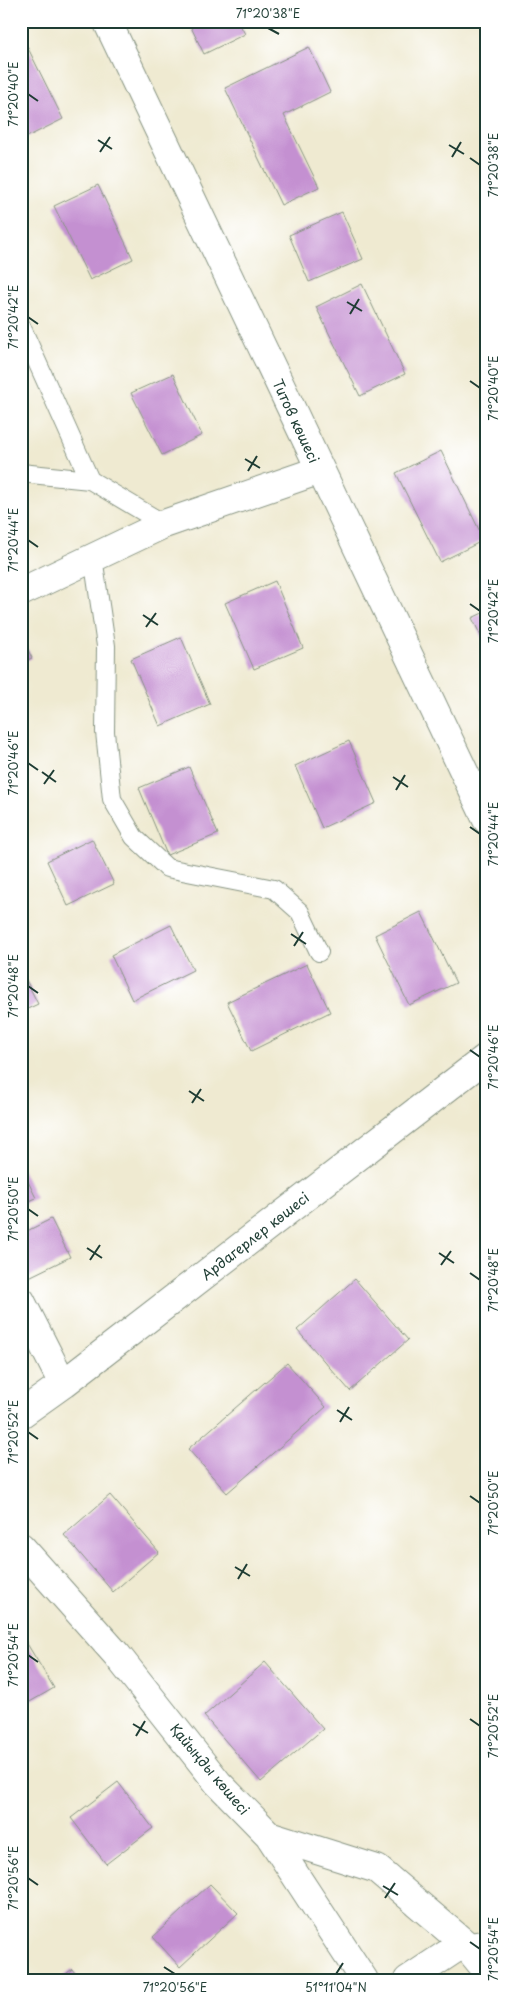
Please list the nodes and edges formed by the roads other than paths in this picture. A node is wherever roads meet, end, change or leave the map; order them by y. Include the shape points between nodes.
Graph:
1 (107, 21) edge
2 (21, 326) edge
3 (320, 470) junction
4 (21, 474) edge
5 (90, 480) junction
6 (164, 524) junction
7 (93, 557) junction
8 (21, 592) edge
9 (487, 820) edge
10 (319, 952) dead end
11 (487, 1057) edge
12 (21, 1300) edge
13 (63, 1384) junction
14 (21, 1414) edge
15 (21, 1546) edge
16 (269, 1835) junction
17 (475, 1941) edge
18 (487, 1972) edge
19 (364, 1980) edge
20 (408, 1980) edge

1 - 3 street, Титов көшесі
2 - 5 lane
3 - 6 street
3 - 9 street, Титов көшесі
4 - 5 lane
5 - 6 lane
6 - 7 street
7 - 8 street
7 - 10 lane via 106,646 105,732 112,799 134,837 167,868 274,889 300,912
11 - 13 street, Ардагерлер көшесі
12 - 13 street
13 - 14 street, Ардагерлер көшесі
15 - 16 street, Қайыңды көшесі via 118,1655 218,1783
16 - 17 street, Қайыңды көшесі via 377,1869
16 - 19 street
17 - 18 street, Қайыңды көшесі
17 - 20 street

